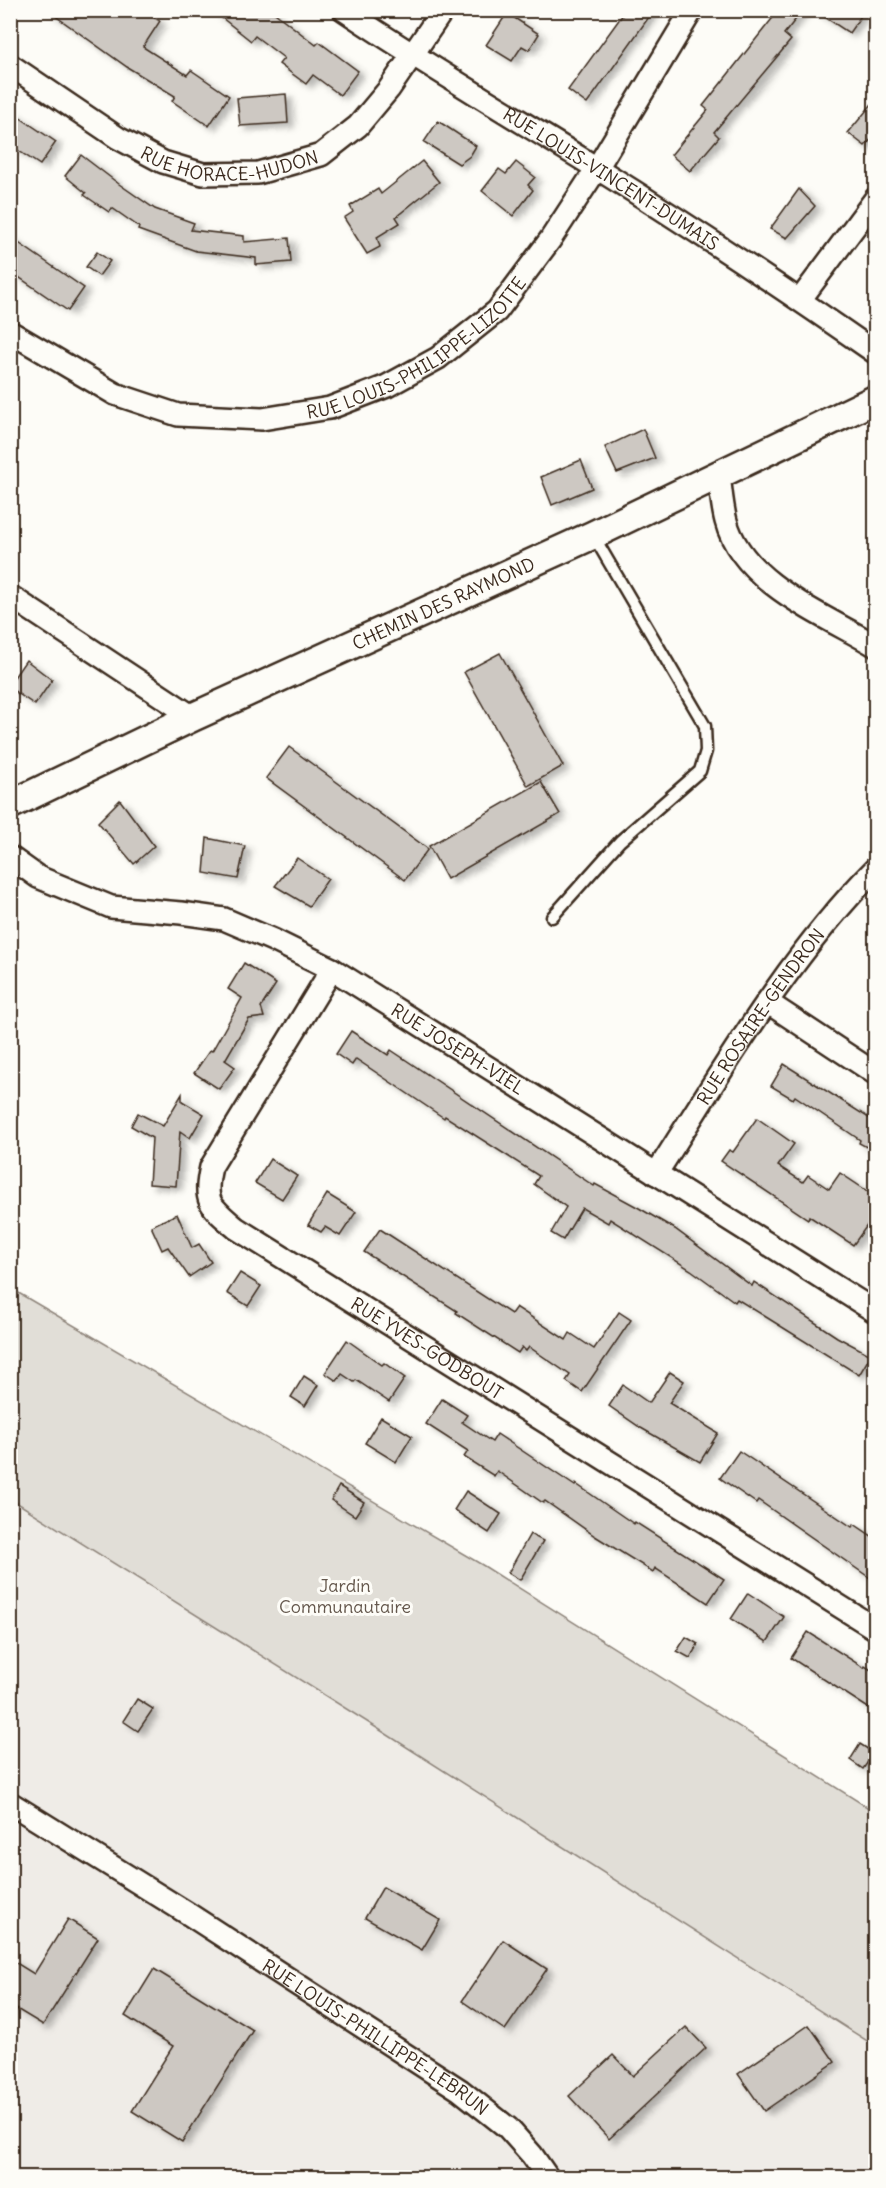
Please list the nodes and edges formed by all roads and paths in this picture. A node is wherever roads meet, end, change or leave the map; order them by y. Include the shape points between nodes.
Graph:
1 (344, 10) edge
2 (443, 10) edge
3 (692, 10) edge
4 (413, 57) junction
5 (10, 65) edge
6 (597, 168) junction
7 (876, 198) edge
8 (800, 300) junction
9 (10, 332) edge
10 (876, 353) edge
11 (876, 399) edge
12 (719, 475) junction
13 (593, 535) junction
14 (10, 596) edge
15 (876, 646) edge
16 (193, 717) junction
17 (10, 805) edge
18 (10, 857) edge
19 (876, 868) edge
20 (552, 917) dead end
21 (332, 969) junction
22 (767, 1002) junction
23 (876, 1074) edge
24 (656, 1174) junction
25 (876, 1312) edge
26 (876, 1629) edge
27 (10, 1803) edge
28 (548, 2178) edge

1 - 4 street, RUE LOUIS-VINCENT-DUMAIS
2 - 4 street, RUE HORACE-HUDON
3 - 6 street, RUE LOUIS-PHILIPPE-LIZOTTE
4 - 5 street, RUE HORACE-HUDON via 358,126 321,155 258,173 203,174 163,162 118,138
4 - 6 street, RUE LOUIS-VINCENT-DUMAIS
6 - 8 street, RUE LOUIS-VINCENT-DUMAIS
6 - 9 street, RUE LOUIS-PHILIPPE-LIZOTTE via 497,311 438,358 387,386 330,408 262,419 178,415 115,394
7 - 8 street
8 - 10 street, RUE LOUIS-VINCENT-DUMAIS
11 - 12 street, CHEMIN DES RAYMOND
12 - 13 street, CHEMIN DES RAYMOND
12 - 15 street via 726,521 737,547 757,570 782,592
13 - 16 street, CHEMIN DES RAYMOND
13 - 20 lane via 705,726 706,752 700,771 620,841
14 - 16 street
16 - 17 street, CHEMIN DES RAYMOND
18 - 21 street, RUE JOSEPH-VIEL via 38,877 111,907 224,919
19 - 22 street, RUE ROSAIRE-GENDRON via 826,922
21 - 24 street, RUE JOSEPH-VIEL
21 - 26 street, RUE YVES-GODBOUT via 211,1167 206,1188 213,1209 236,1228
22 - 23 street
22 - 24 street, RUE ROSAIRE-GENDRON
24 - 25 street, RUE JOSEPH-VIEL
27 - 28 street, RUE LOUIS-PHILLIPPE-LEBRUN via 460,2090 508,2128

